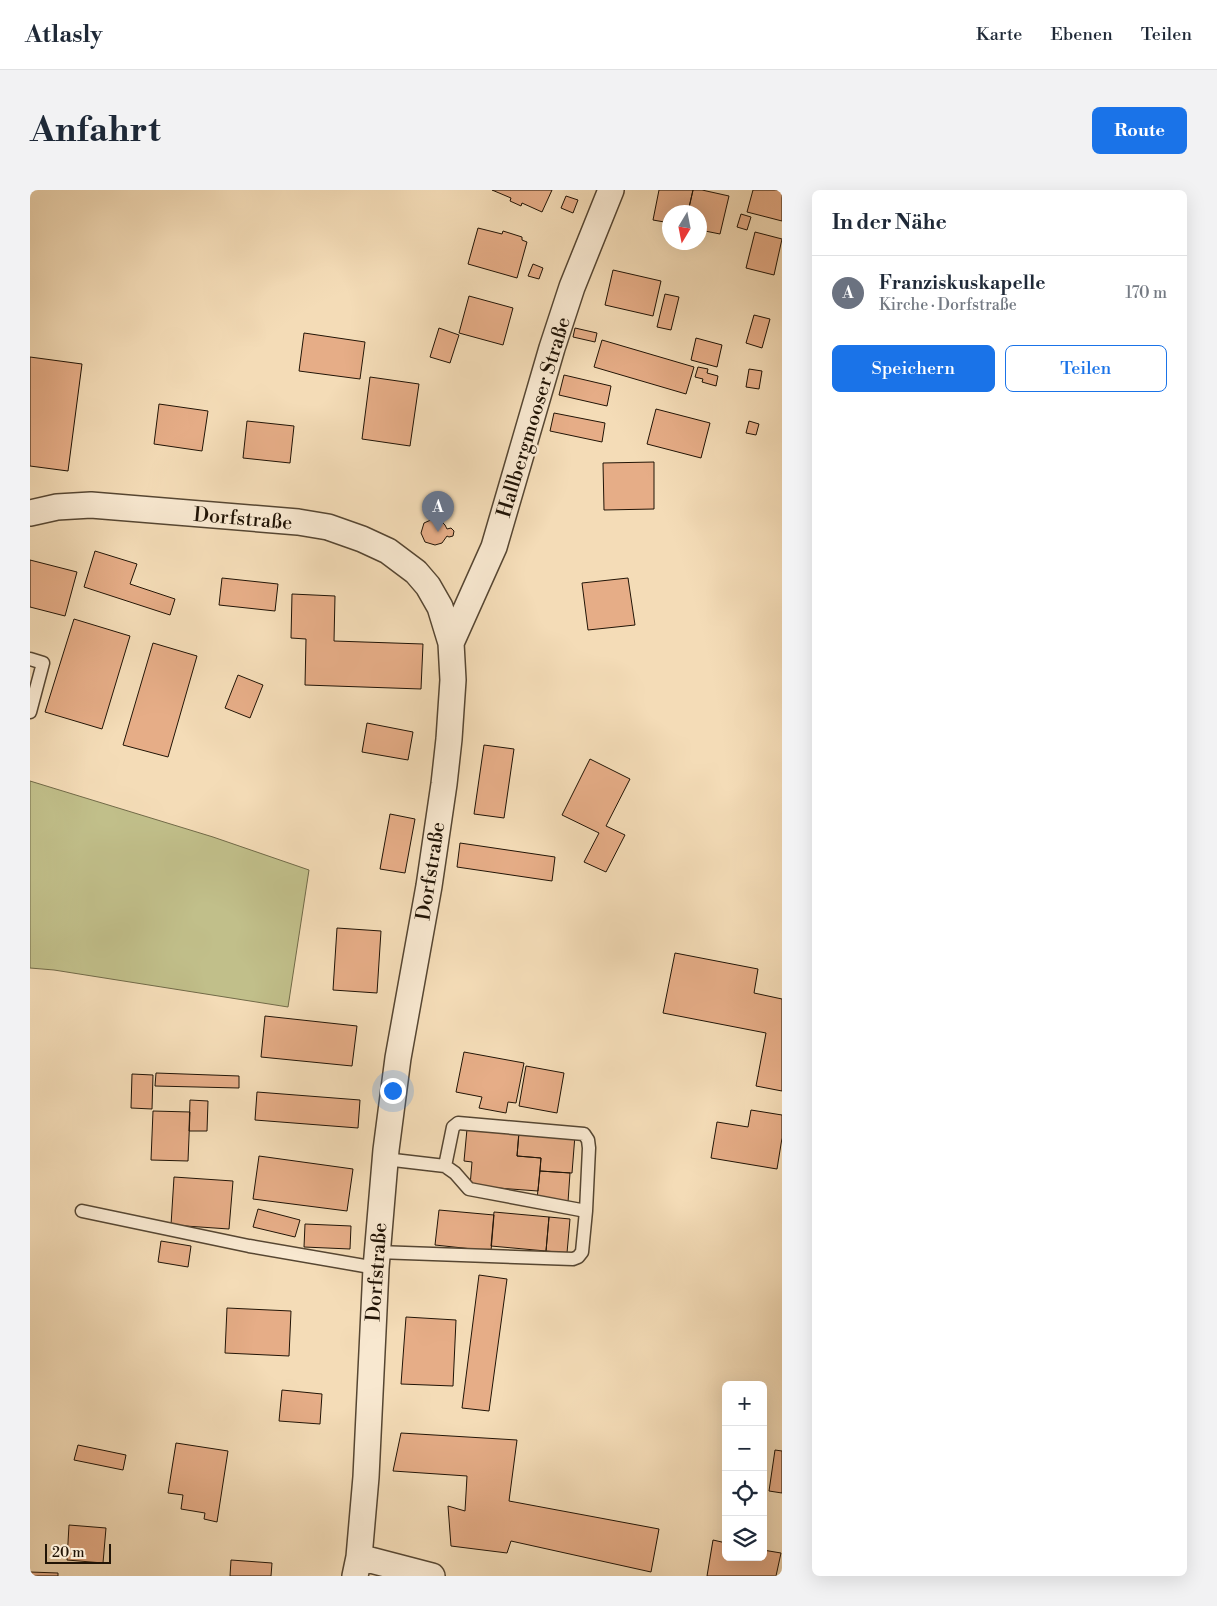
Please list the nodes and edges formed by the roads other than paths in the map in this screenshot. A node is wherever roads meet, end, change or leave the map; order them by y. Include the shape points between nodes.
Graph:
1 (611, 190) edge
2 (30, 513) edge
3 (451, 643) junction
4 (30, 659) edge
5 (30, 712) edge
6 (385, 1159) junction
7 (445, 1166) junction
8 (82, 1211) dead end
9 (586, 1211) junction
10 (376, 1260) junction
11 (357, 1567) edge
12 (432, 1576) edge

1 - 3 street, Hallbergmooser Straße via 572,287 552,348 494,547
2 - 3 street, Dorfstraße via 90,505 328,527 388,551 416,572 440,607
3 - 6 street, Dorfstraße via 450,739 429,886 398,1058
4 - 5 lane via 43,663
6 - 7 lane
6 - 10 street, Dorfstraße
7 - 9 lane via 469,1189
7 - 9 lane via 453,1127 458,1123 584,1134 589,1148
8 - 10 lane via 249,1246
9 - 10 lane via 582,1252 573,1259
10 - 11 street, Dorfstraße via 366,1477
11 - 12 street

